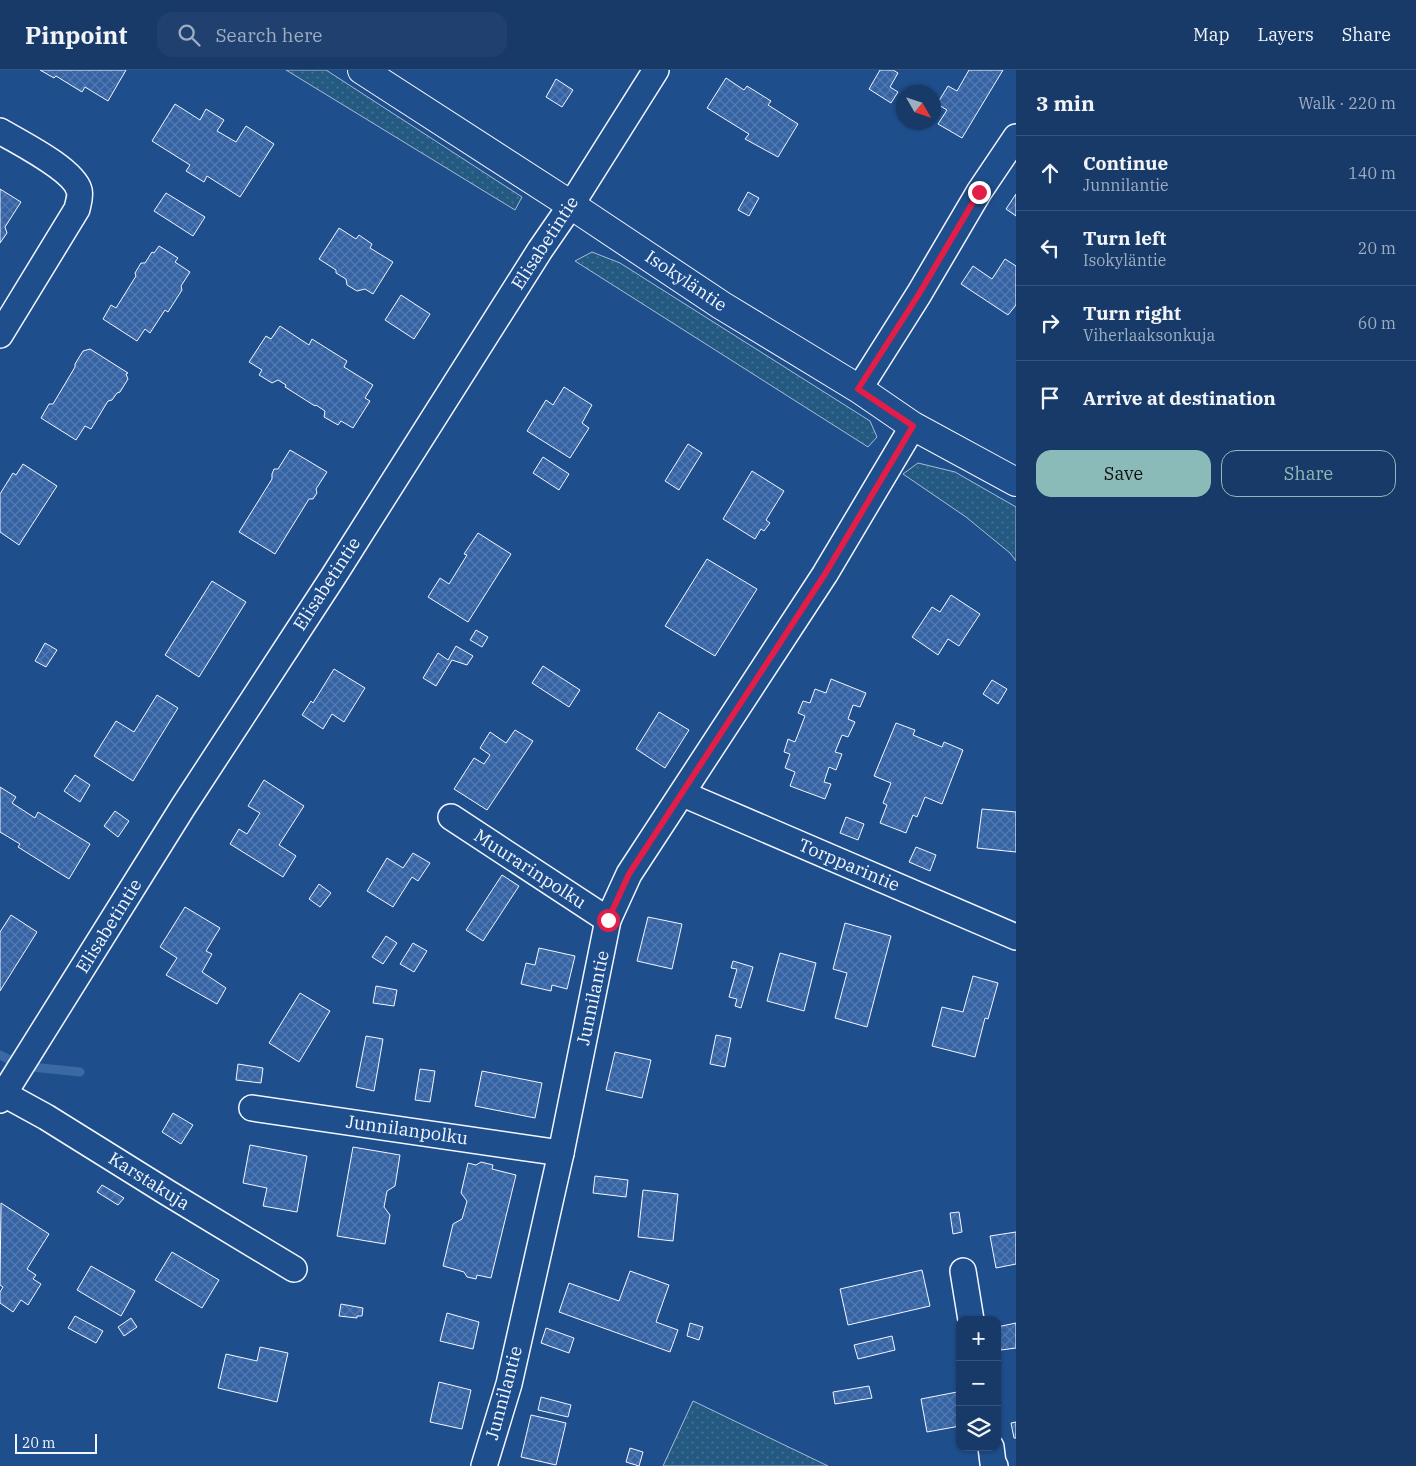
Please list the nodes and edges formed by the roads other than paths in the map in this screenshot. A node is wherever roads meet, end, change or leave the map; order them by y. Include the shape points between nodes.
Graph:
1 (362, 70) edge
2 (656, 70) edge
3 (0, 131) edge
4 (1016, 137) edge
5 (571, 205) junction
6 (0, 335) edge
7 (858, 389) junction
8 (913, 426) junction
9 (1016, 482) edge
10 (682, 794) junction
11 (452, 817) dead end
12 (608, 920) junction
13 (1016, 938) edge
14 (2, 1097) edge
15 (252, 1108) dead end
16 (561, 1153) junction
17 (294, 1269) dead end
18 (963, 1271) dead end
19 (970, 1316) edge
20 (991, 1451) edge
21 (484, 1466) edge
22 (995, 1466) edge

1 - 5 street, Isokyläntie
2 - 5 street, Elisabetintie
3 - 6 street via 57,165 72,178 80,191 77,209
4 - 7 street
5 - 7 street, Isokyläntie via 721,306
5 - 14 street, Elisabetintie via 183,807
7 - 8 street, Isokyläntie
8 - 9 street, Isokyläntie
8 - 10 street, Junnilantie via 825,574
10 - 12 street, Junnilantie via 629,874
10 - 13 street, Torpparintie
11 - 12 street, Muurarinpolku
12 - 16 street, Junnilantie
14 - 17 street, Karstakuja via 46,1117
15 - 16 street, Junnilanpolku
16 - 21 street, Junnilantie via 509,1384
18 - 19 street
20 - 22 street

